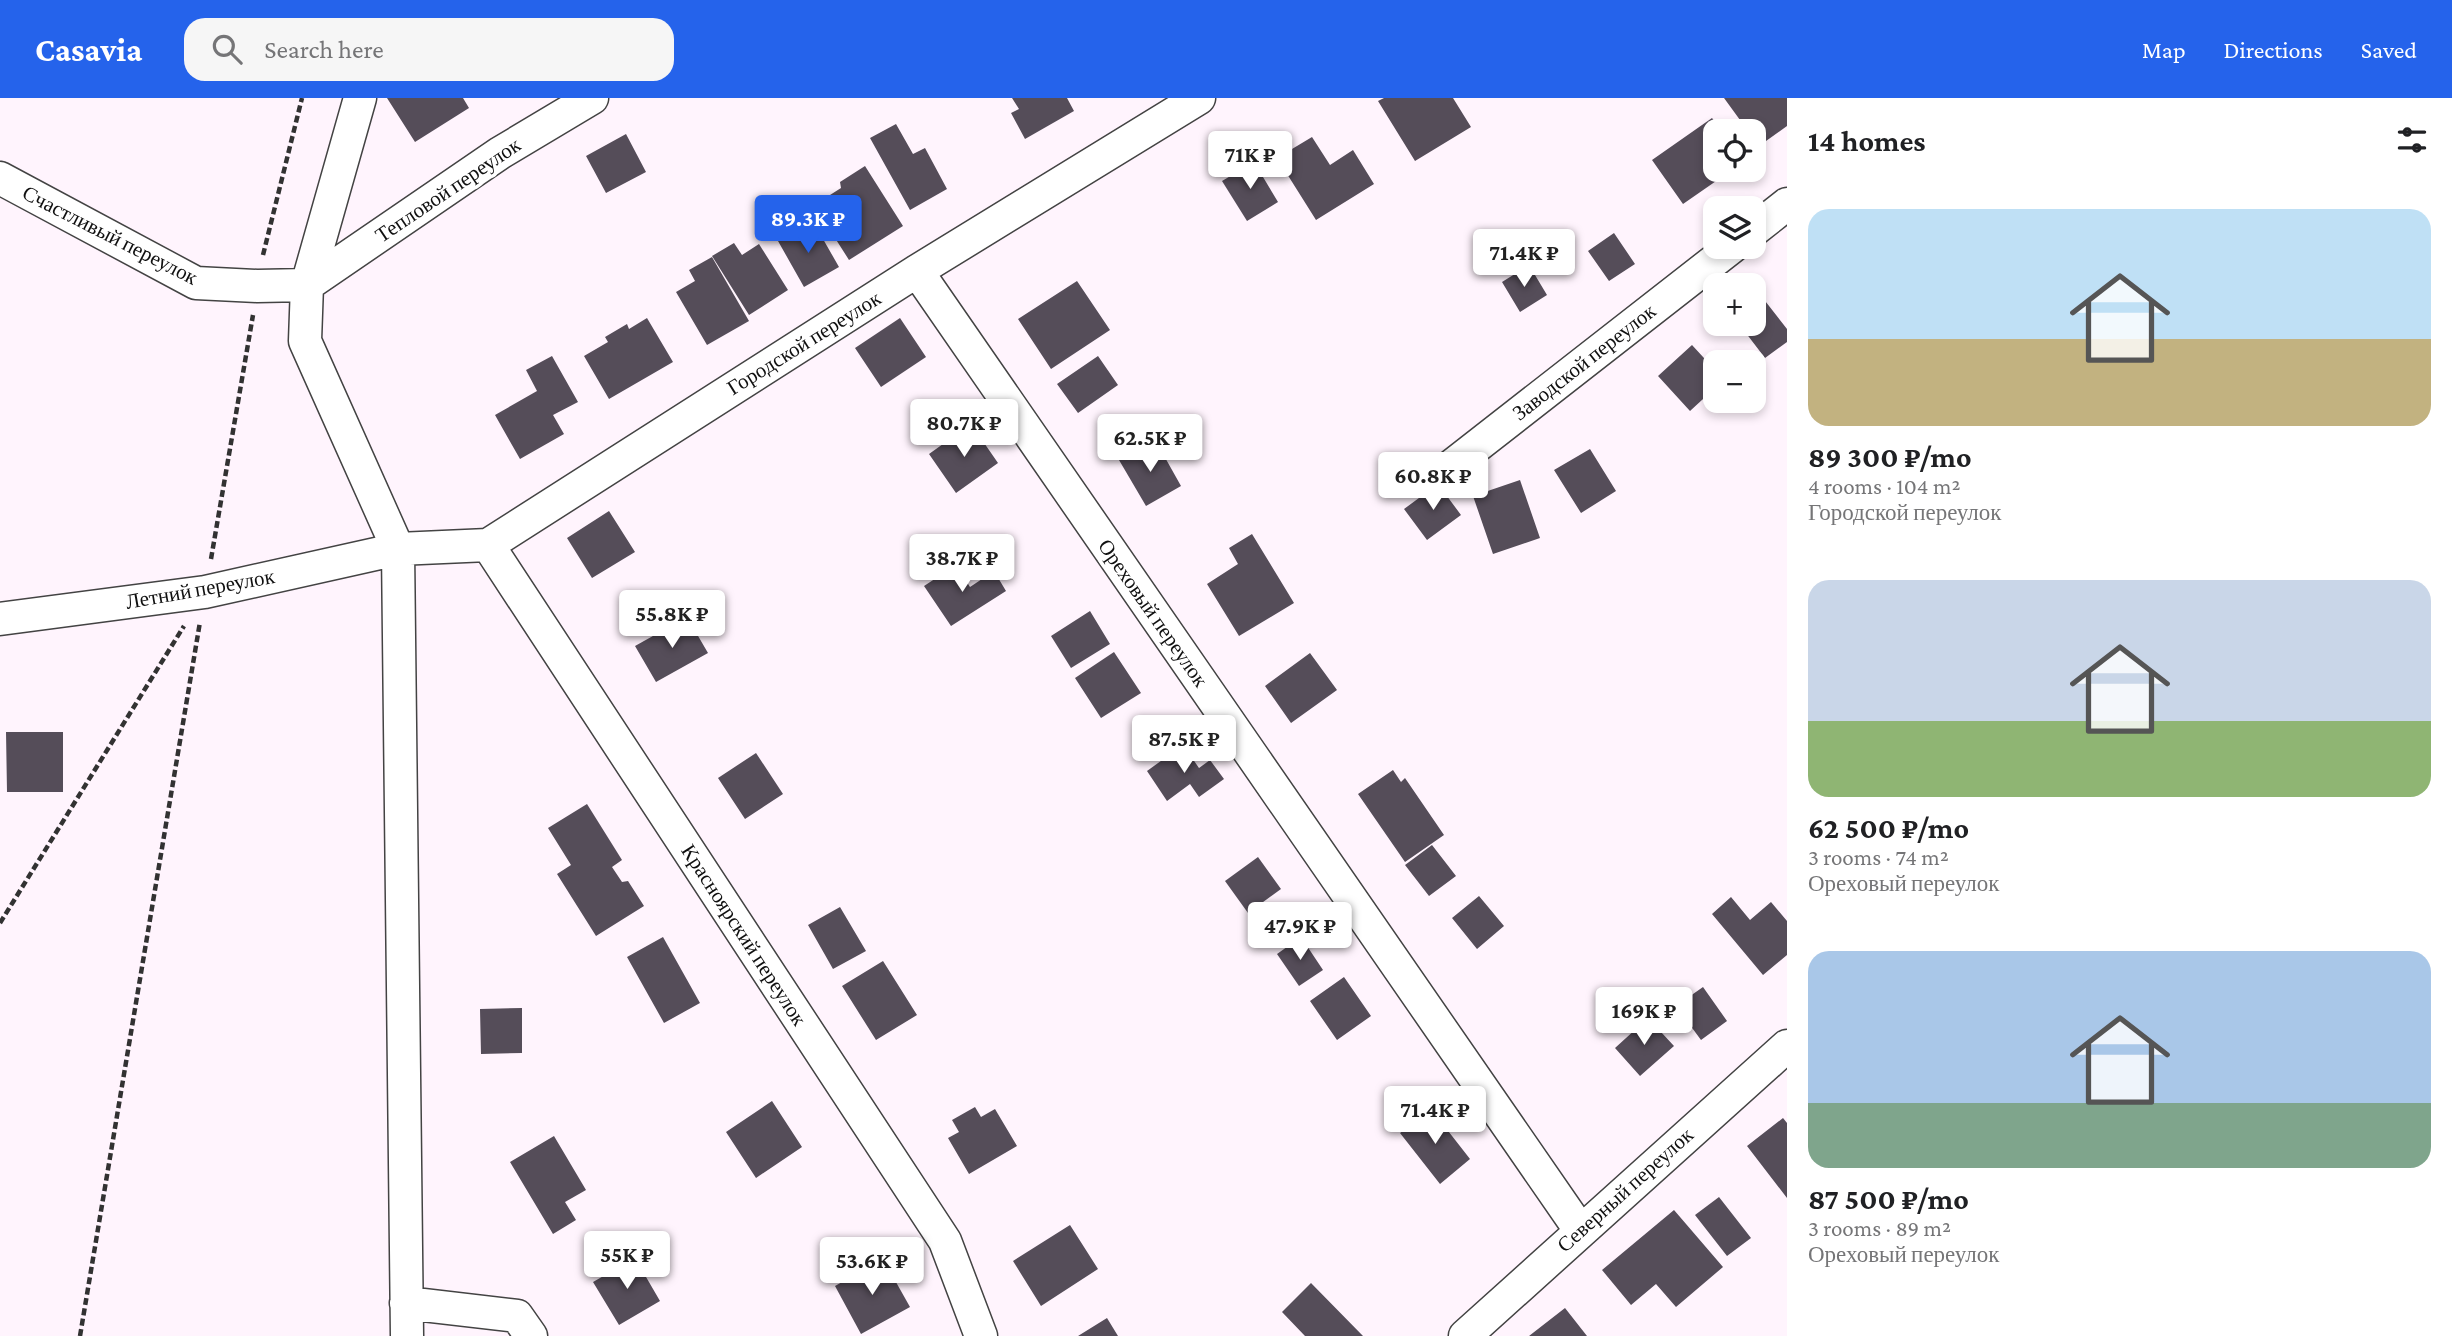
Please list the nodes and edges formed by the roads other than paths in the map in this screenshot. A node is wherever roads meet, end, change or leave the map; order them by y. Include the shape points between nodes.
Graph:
1 (360, 98) edge
2 (592, 98) edge
3 (1199, 98) edge
4 (0, 178) edge
5 (1787, 204) edge
6 (1766, 221) edge
7 (1717, 259) edge
8 (917, 271) junction
9 (307, 285) junction
10 (1436, 478) dead end
11 (488, 545) junction
12 (398, 550) junction
13 (0, 619) edge
14 (1787, 1046) edge
15 (1580, 1230) junction
16 (406, 1303) junction
17 (407, 1336) edge
18 (531, 1336) edge
19 (981, 1336) edge
20 (1465, 1336) edge

1 - 9 street
2 - 9 street, Тепловой переулок via 500,153
3 - 8 street, Городской переулок
4 - 9 street, Счастливый переулок via 196,283
5 - 6 street
7 - 10 street, Заводской переулок
8 - 11 street, Городской переулок
8 - 15 street, Ореховый переулок
9 - 12 street via 305,341
11 - 12 street, Городской переулок
11 - 19 street, Красноярский переулок via 945,1241
12 - 13 street, Летний переулок via 205,592
12 - 16 street
14 - 15 street, Северный переулок
15 - 20 street, Северный переулок
16 - 17 street
16 - 18 street via 517,1316

